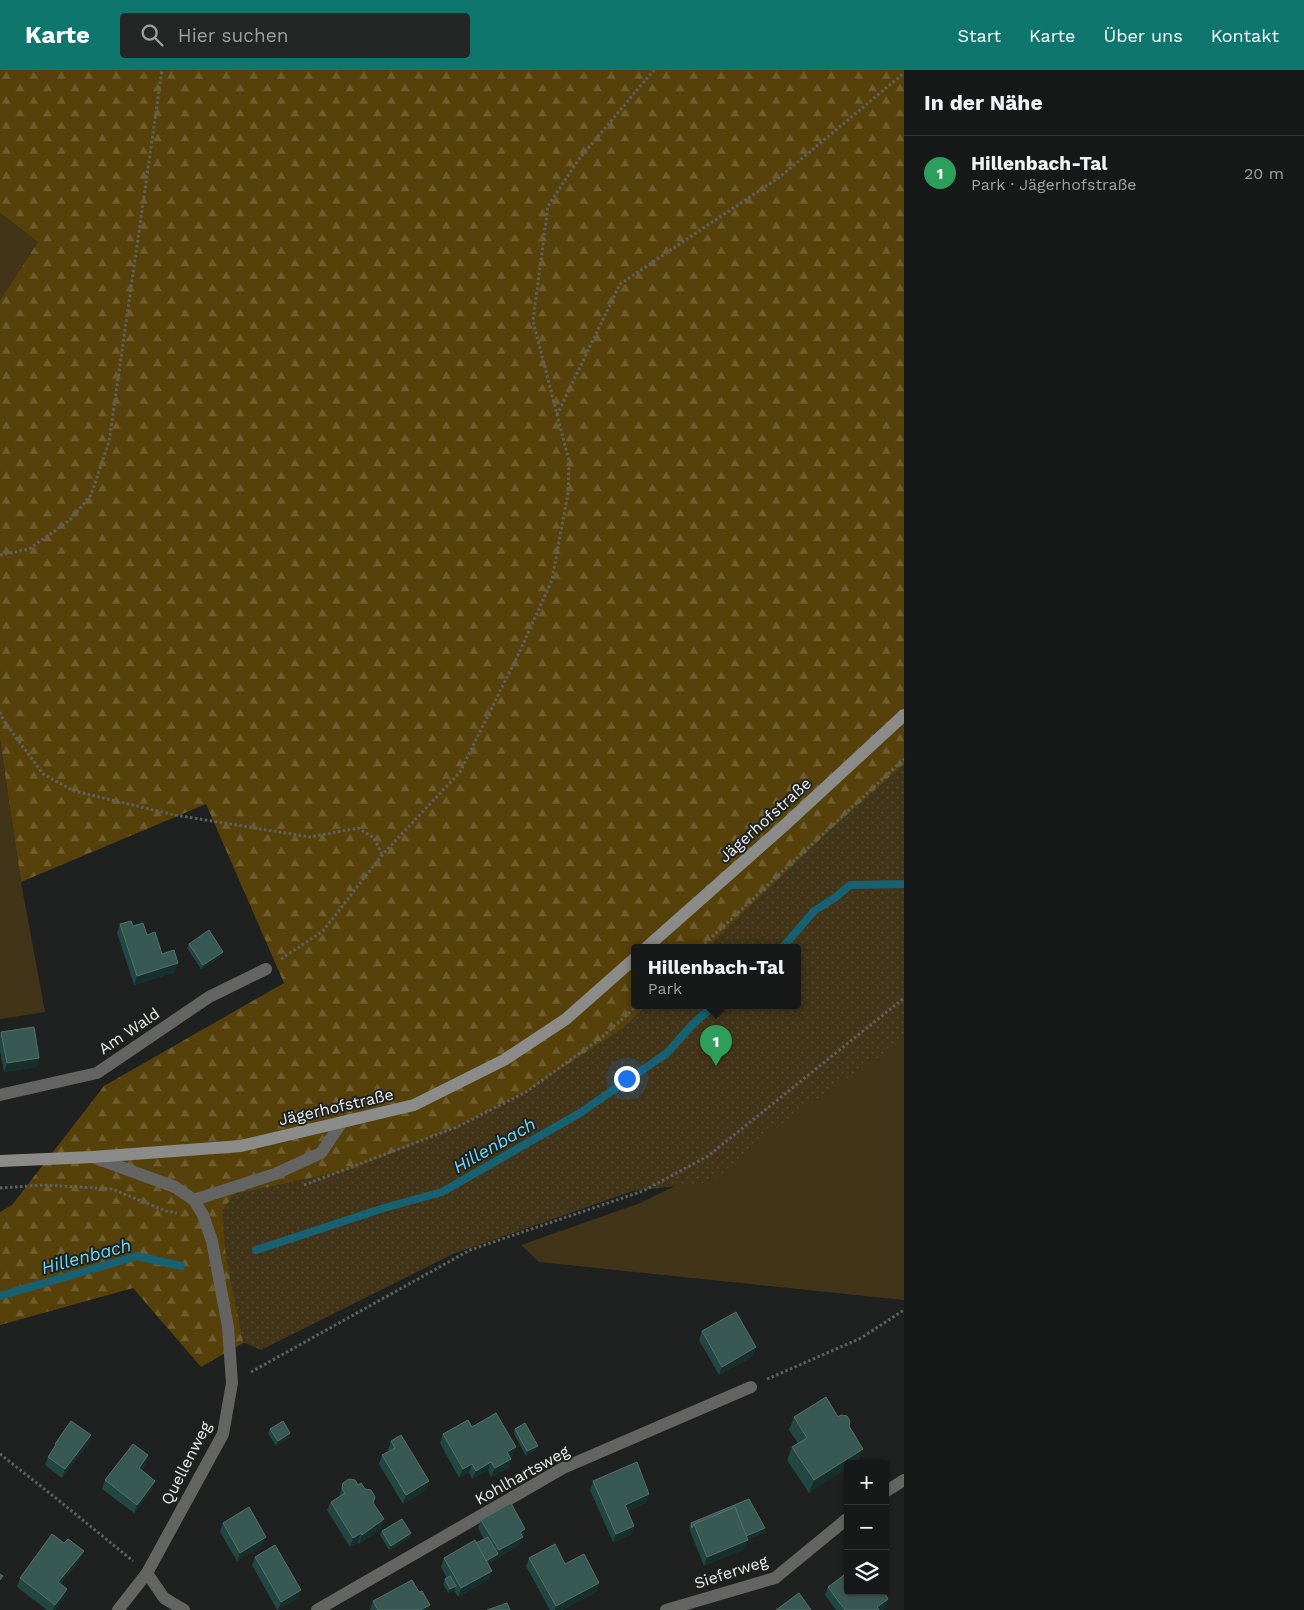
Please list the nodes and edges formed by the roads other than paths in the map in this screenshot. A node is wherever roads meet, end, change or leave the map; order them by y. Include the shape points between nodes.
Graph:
1 (904, 715) edge
2 (650, 944) edge
3 (631, 962) edge
4 (266, 969) road end
5 (0, 1096) edge
6 (342, 1122) junction
7 (94, 1157) junction
8 (0, 1161) edge
9 (194, 1200) junction
10 (751, 1386) road end
11 (904, 1480) edge
12 (889, 1489) edge
13 (844, 1521) edge
14 (147, 1573) junction
15 (118, 1610) edge
16 (184, 1610) edge
17 (318, 1610) edge
18 (666, 1610) edge

1 - 2 main road, Jägerhofstraße
3 - 6 main road, Jägerhofstraße via 566,1019 504,1060 414,1105
4 - 5 street, Am Wald via 209,997 97,1073
6 - 7 main road, Jägerhofstraße via 241,1146
6 - 9 street via 321,1153 275,1174
7 - 8 main road, Jägerhofstraße
7 - 9 street, Quellenweg via 175,1187
9 - 14 street, Quellenweg via 212,1241 228,1327 232,1383 223,1434
10 - 17 street, Kohlhartsweg via 563,1468
11 - 12 street
13 - 18 street, Sieferweg via 775,1578
14 - 15 street, Quellenweg
14 - 16 street via 164,1598

